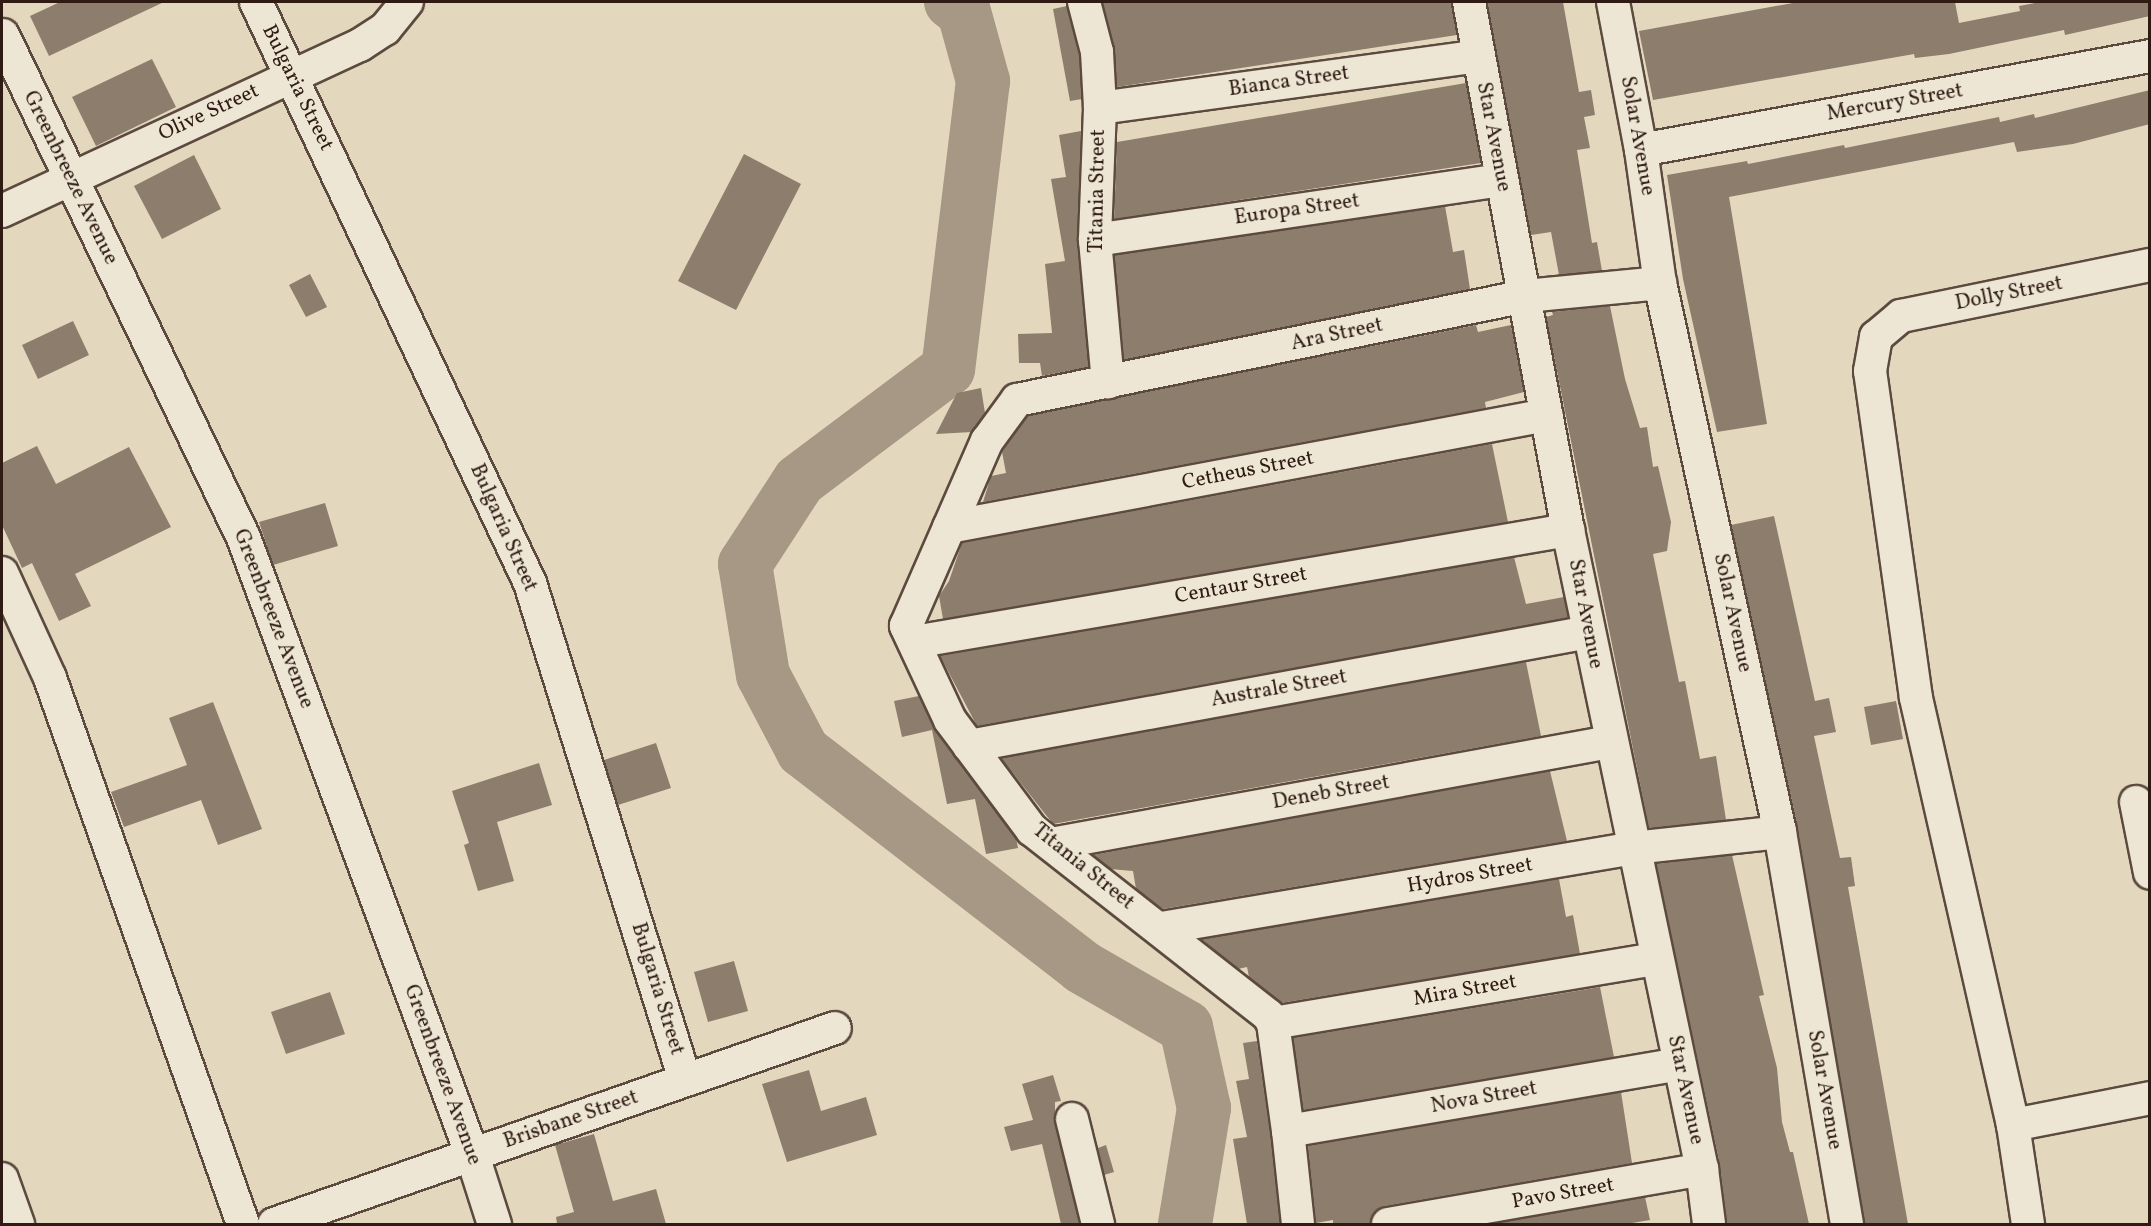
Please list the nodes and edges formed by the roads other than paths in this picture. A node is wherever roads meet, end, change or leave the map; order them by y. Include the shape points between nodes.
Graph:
1 (256, 2) edge
2 (407, 2) edge
3 (1084, 2) edge
4 (1469, 2) edge
5 (1616, 2) edge
6 (2, 35) edge
7 (1478, 56) junction
8 (2150, 56) edge
9 (292, 75) junction
10 (1100, 108) junction
11 (1641, 150) junction
12 (68, 177) junction
13 (1500, 180) junction
14 (2, 211) edge
15 (1095, 240) junction
16 (2150, 265) edge
17 (1660, 283) junction
18 (1527, 296) junction
19 (1108, 382) junction
20 (1017, 400) joint
21 (1546, 415) junction
22 (949, 527) junction
23 (1568, 530) junction
24 (2, 573) edge
25 (1589, 632) junction
26 (914, 642) junction
27 (1610, 742) junction
28 (969, 746) junction
29 (2136, 802) dead end
30 (1780, 832) junction
31 (1051, 844) junction
32 (1633, 848) junction
33 (2150, 873) edge
34 (1161, 928) junction
35 (1657, 959) junction
36 (1273, 1023) junction
37 (835, 1028) dead end
38 (1679, 1064) junction
39 (685, 1080) junction
40 (2150, 1098) edge
41 (1072, 1119) dead end
42 (2013, 1125) junction
43 (1288, 1131) junction
44 (472, 1155) junction
45 (1702, 1169) junction
46 (2, 1179) edge
47 (18, 1224) edge
48 (243, 1224) edge
49 (274, 1224) edge
50 (494, 1224) edge
51 (1098, 1224) edge
52 (1298, 1224) edge
53 (1389, 1224) edge
54 (1709, 1224) edge
55 (1847, 1224) edge
56 (2028, 1224) edge

1 - 9 street, Bulgaria Street
2 - 9 street, Olive Street via 385,29 360,45
3 - 10 street, Titania Street via 1097,52
4 - 7 street, Star Avenue
5 - 11 street, Solar Avenue
6 - 12 street, Greenbreeze Avenue
7 - 10 street, Bianca Street
7 - 13 street, Star Avenue
8 - 11 street, Mercury Street
9 - 12 street, Olive Street
9 - 39 street, Bulgaria Street via 530,583
10 - 15 street, Titania Street
11 - 17 street, Solar Avenue
12 - 14 street, Olive Street
12 - 44 street, Greenbreeze Avenue via 243,537
13 - 15 street, Europa Street
13 - 18 street, Star Avenue
15 - 19 street, Titania Street
16 - 42 street, Dolly Street via 1901,316 1876,337 1870,371 1916,698
17 - 18 street, Ara Street
17 - 30 street, Solar Avenue
18 - 19 street, Ara Street
18 - 21 street, Star Avenue
19 - 20 street, Ara Street
20 - 22 street, Titania Street via 987,441
21 - 22 street, Cetheus Street
21 - 23 street, Star Avenue
22 - 26 street, Titania Street via 906,626
23 - 25 street, Star Avenue
23 - 26 street, Centaur Street
24 - 48 street via 50,678
25 - 27 street, Star Avenue
25 - 28 street, Australe Street
26 - 28 street, Titania Street via 950,720
27 - 31 street, Deneb Street
27 - 32 street, Star Avenue
28 - 31 street, Titania Street via 1032,830
29 - 33 street
30 - 32 street, Hydros Street
30 - 55 street, Solar Avenue
31 - 34 street, Titania Street
32 - 34 street, Hydros Street
32 - 35 street, Star Avenue
34 - 36 street, Titania Street
35 - 36 street, Mira Street
35 - 38 street, Star Avenue
36 - 43 street
37 - 39 street, Brisbane Street
38 - 43 street, Nova Street
38 - 45 street, Star Avenue
39 - 44 street, Brisbane Street
40 - 42 street
41 - 51 street
42 - 56 street
43 - 52 street
44 - 49 street, Brisbane Street
44 - 50 street, Greenbreeze Avenue
45 - 53 street, Pavo Street
45 - 54 street, Star Avenue
46 - 47 street

